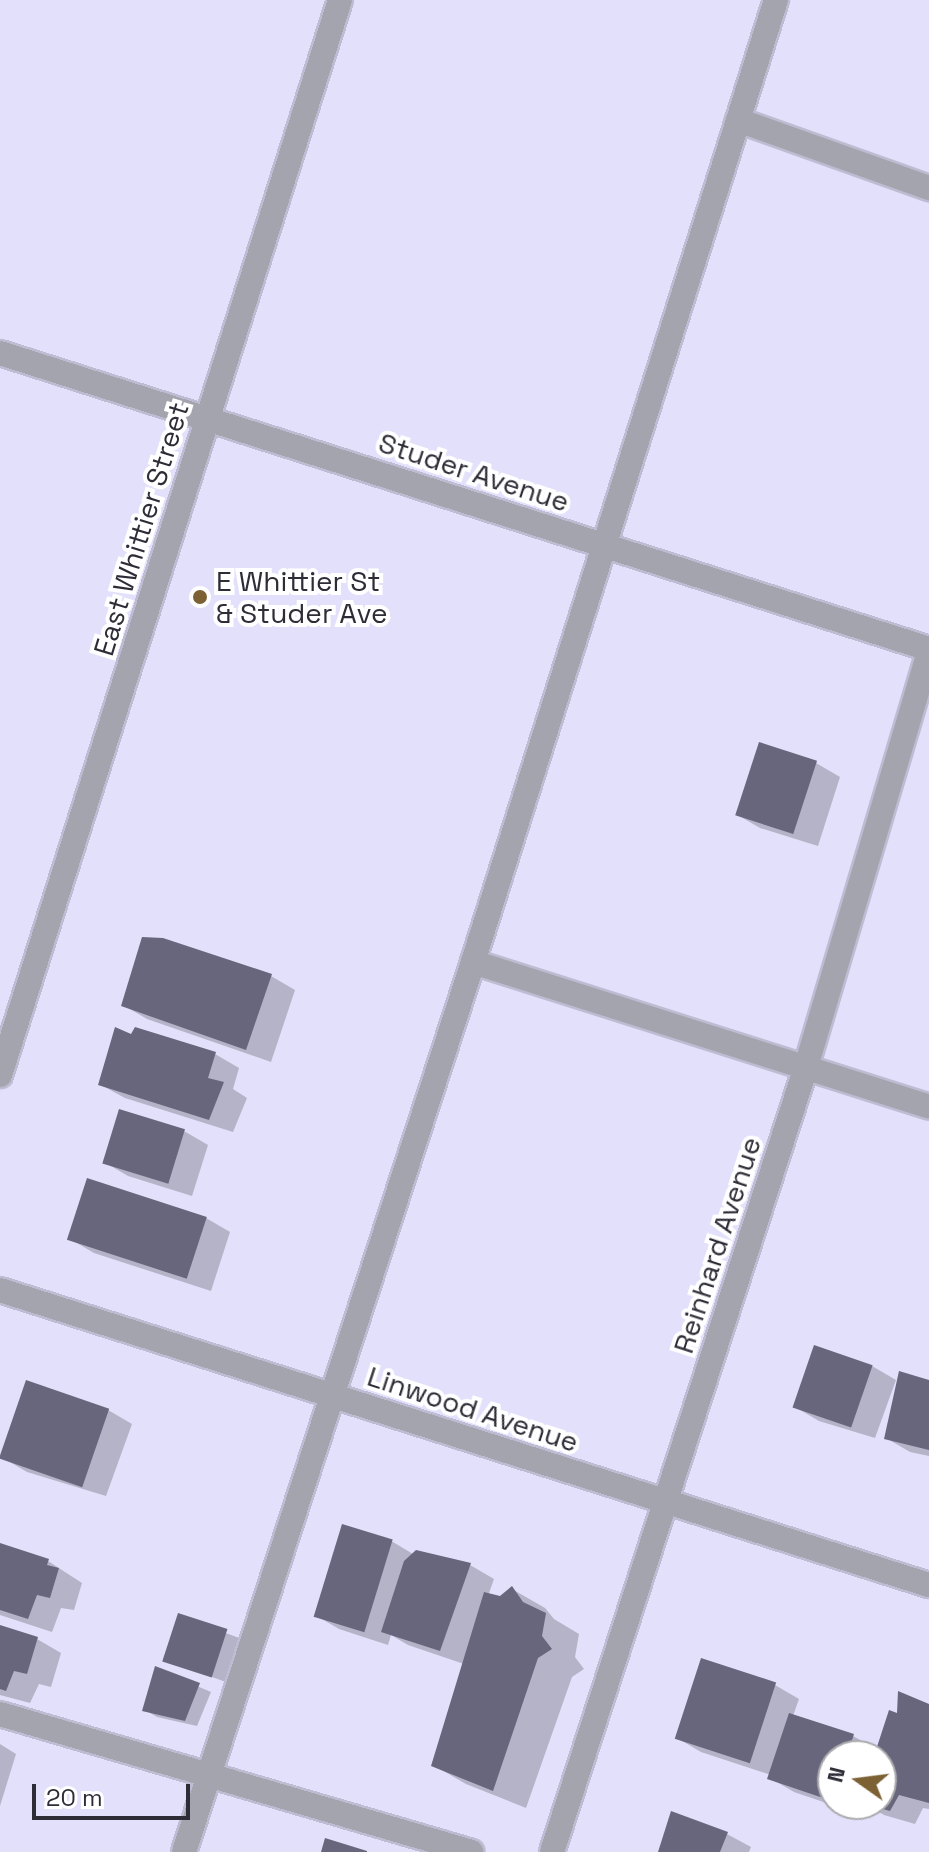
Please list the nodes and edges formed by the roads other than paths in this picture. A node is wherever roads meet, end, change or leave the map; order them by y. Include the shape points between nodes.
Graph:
1 (340, 0) edge
2 (776, 0) edge
3 (738, 120) junction
4 (929, 188) edge
5 (0, 353) edge
6 (207, 419) junction
7 (606, 546) junction
8 (929, 650) edge
9 (473, 962) junction
10 (806, 1067) junction
11 (0, 1075) edge
12 (929, 1107) edge
13 (0, 1290) edge
14 (334, 1396) junction
15 (666, 1501) junction
16 (929, 1585) edge
17 (0, 1714) edge
18 (209, 1776) junction
19 (184, 1852) edge
20 (471, 1852) edge
21 (552, 1852) edge

1 - 6 street, East Whittier Street
2 - 3 street
3 - 4 street
3 - 7 street
5 - 6 street, Studer Avenue
6 - 7 street, Studer Avenue
6 - 11 street, East Whittier Street
7 - 8 street, Studer Avenue
7 - 9 street
8 - 10 street, Reinhard Avenue
9 - 10 street
9 - 14 street
10 - 12 street
10 - 15 street, Reinhard Avenue
13 - 14 street, Linwood Avenue
14 - 15 street, Linwood Avenue
14 - 18 street
15 - 16 street, Linwood Avenue
15 - 21 street, Reinhard Avenue
17 - 18 street
18 - 19 street
18 - 20 street

